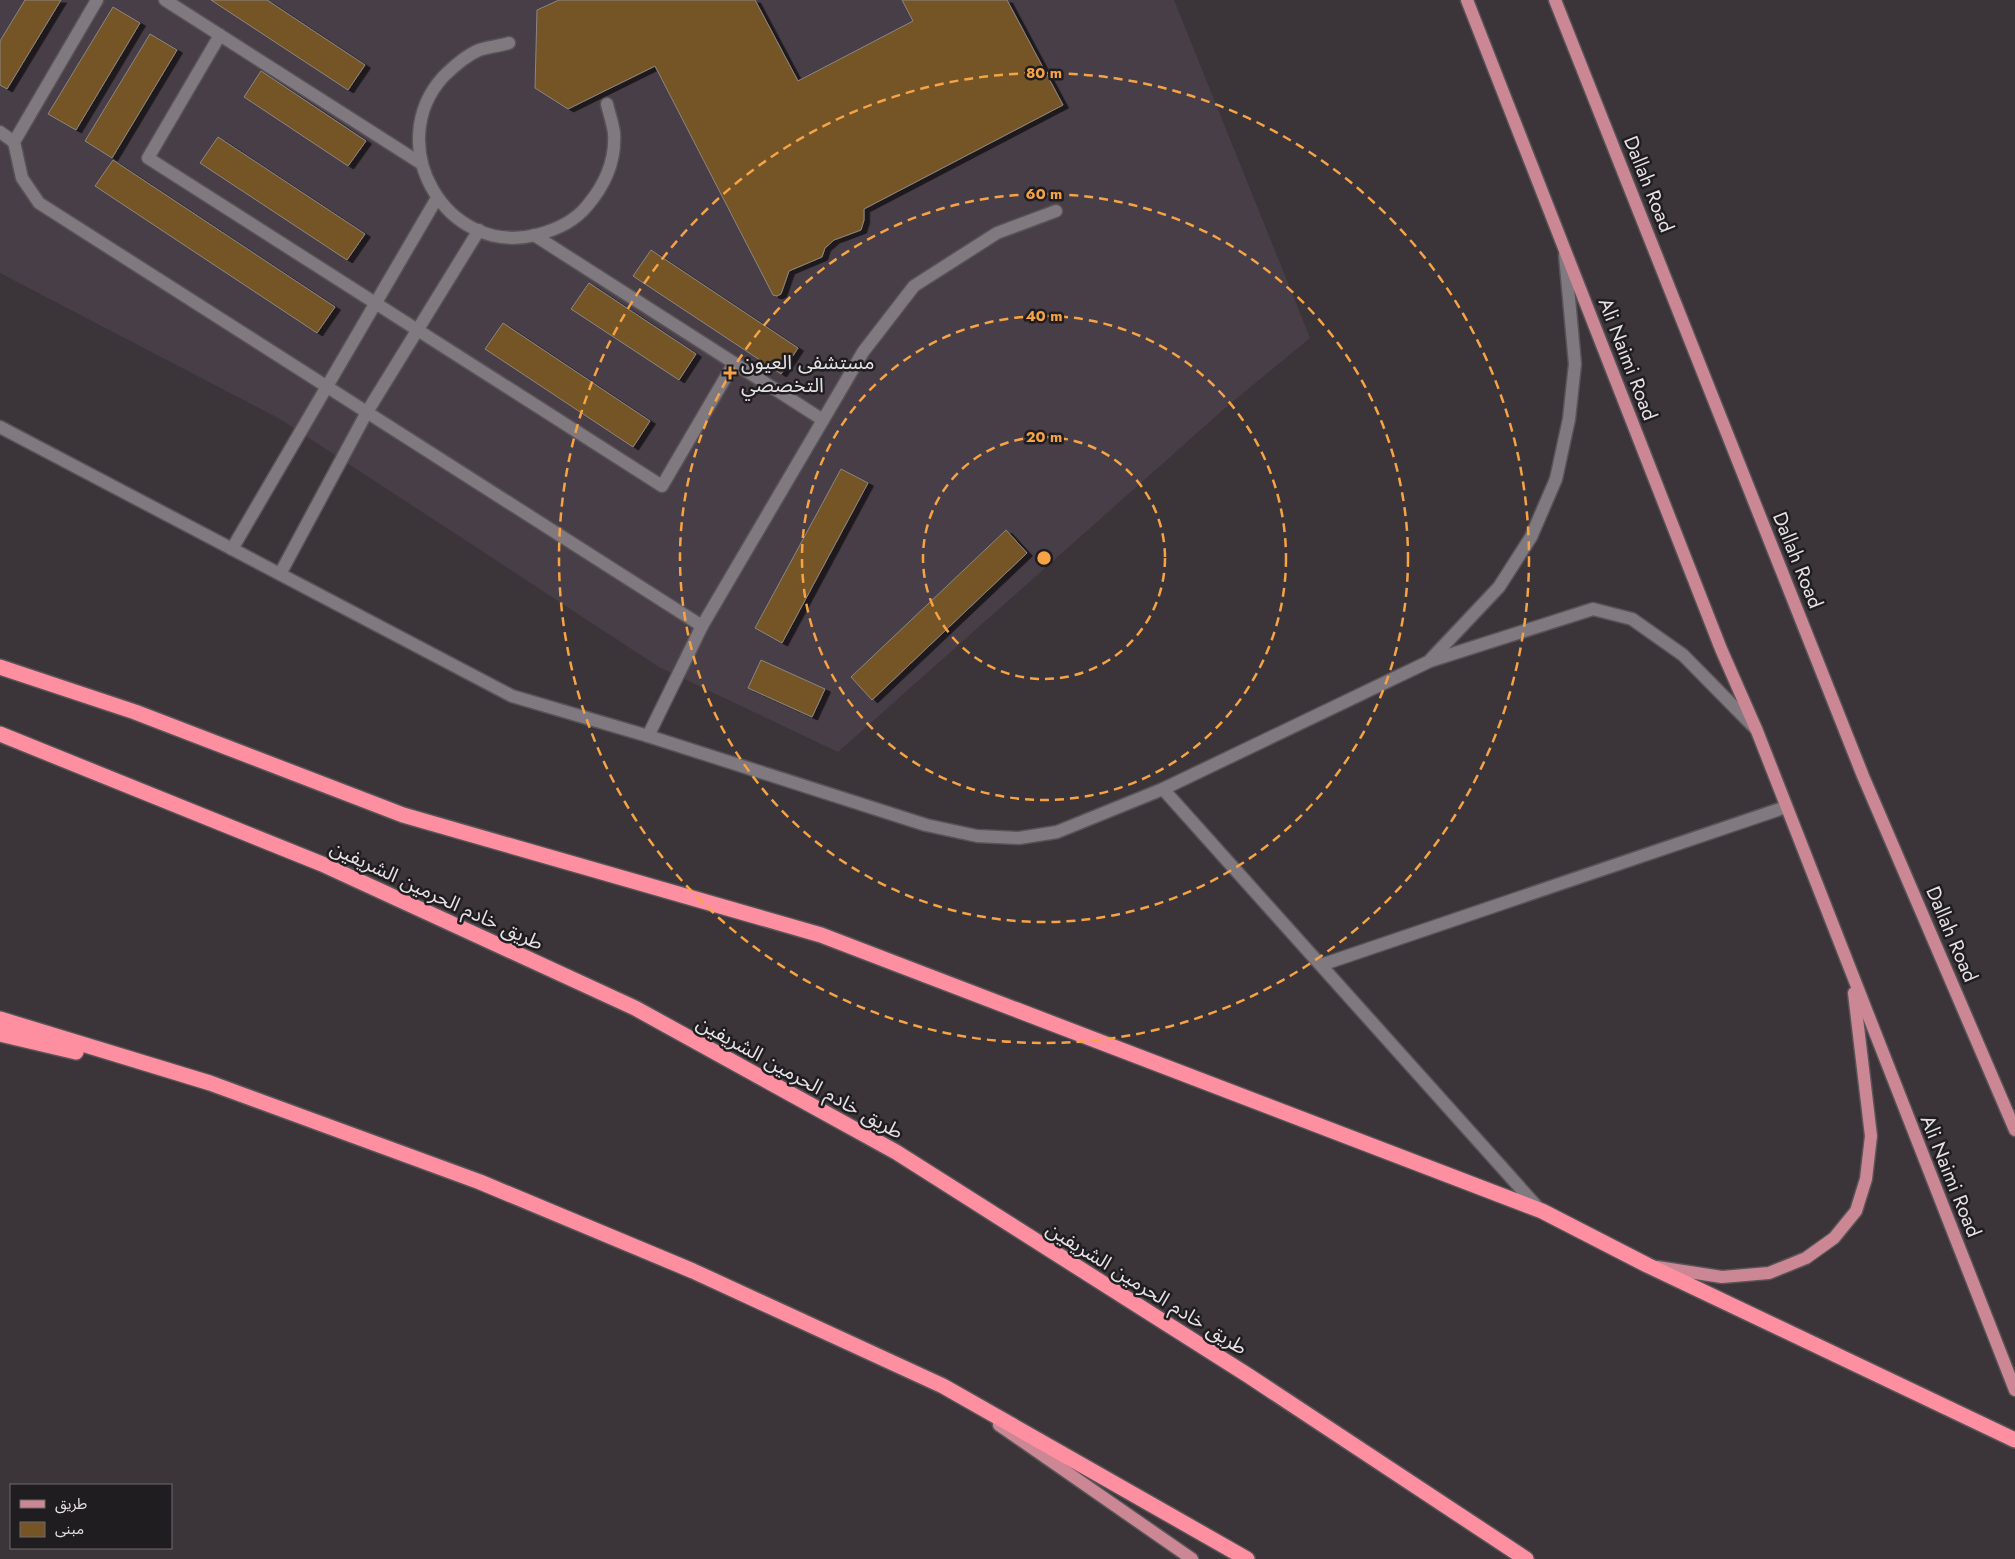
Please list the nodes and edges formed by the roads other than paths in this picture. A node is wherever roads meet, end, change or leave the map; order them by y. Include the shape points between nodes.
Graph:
1 (97, 0) edge
2 (165, 0) edge
3 (1467, 0) edge
4 (1556, 0) edge
5 (220, 35) junction
6 (508, 44) dead end
7 (606, 104) dead end
8 (0, 132) edge
9 (14, 142) junction
10 (422, 164) junction
11 (437, 198) junction
12 (1056, 211) dead end
13 (479, 230) junction
14 (534, 236) junction
15 (1564, 248) junction
16 (376, 303) junction
17 (417, 329) junction
18 (734, 363) junction
19 (327, 386) junction
20 (367, 412) junction
21 (823, 420) junction
22 (0, 427) edge
23 (232, 549) junction
24 (280, 574) junction
25 (702, 626) junction
26 (1430, 661) junction
27 (0, 667) edge
28 (1758, 731) junction
29 (0, 734) edge
30 (648, 736) junction
31 (1163, 788) junction
32 (1786, 807) junction
33 (1321, 965) junction
34 (1852, 976) junction
35 (0, 1019) edge
36 (0, 1034) edge
37 (210, 1083) junction
38 (2015, 1130) edge
39 (1542, 1211) junction
40 (1647, 1265) junction
41 (943, 1386) junction
42 (2015, 1390) edge
43 (2015, 1440) edge
44 (1192, 1559) edge
45 (1247, 1559) edge
46 (1526, 1559) edge

1 - 9 lane
2 - 5 lane
3 - 15 main road, Ali Naimi Road
4 - 38 main road, Dallah Road via 1863,776
5 - 10 lane
5 - 16 lane via 148,158
6 - 10 lane via 479,50 453,66 432,89 421,117 418,148
7 - 14 lane via 614,133 611,164 599,192 579,215 553,231
8 - 9 lane
9 - 19 lane via 22,178 39,202
10 - 11 lane via 425,178
11 - 13 lane via 464,223
11 - 16 lane
12 - 21 lane via 997,233 914,286 863,352
13 - 14 lane via 493,236
13 - 17 lane
14 - 18 lane
15 - 26 lane via 1575,364 1569,419 1556,479 1531,538 1499,587
15 - 28 main road, Ali Naimi Road via 1721,649
16 - 17 lane
16 - 19 lane
17 - 18 lane via 662,486
17 - 20 lane
18 - 21 lane
19 - 20 lane
19 - 23 lane
20 - 24 lane
20 - 25 lane
21 - 25 lane
22 - 23 lane
23 - 24 lane
24 - 30 lane via 512,696
25 - 30 lane
26 - 28 lane via 1593,609 1632,619 1683,655
26 - 31 lane
27 - 39 highway via 135,712 403,815 821,935
28 - 32 main road
29 - 46 highway, طريق خادم الحرمين الشريفين via 322,864 635,1008 896,1152 1249,1376
30 - 31 lane via 926,825 977,836 1019,838 1056,832
31 - 33 lane
32 - 33 lane
32 - 34 main road
33 - 39 lane
34 - 40 main road via 1871,1136 1866,1178 1856,1211 1834,1238 1806,1258 1769,1273 1722,1277
34 - 42 main road, Ali Naimi Road
35 - 37 highway
36 - 37 highway
37 - 41 highway via 480,1182 693,1271
39 - 40 highway
40 - 43 highway
41 - 44 main road
41 - 45 highway

